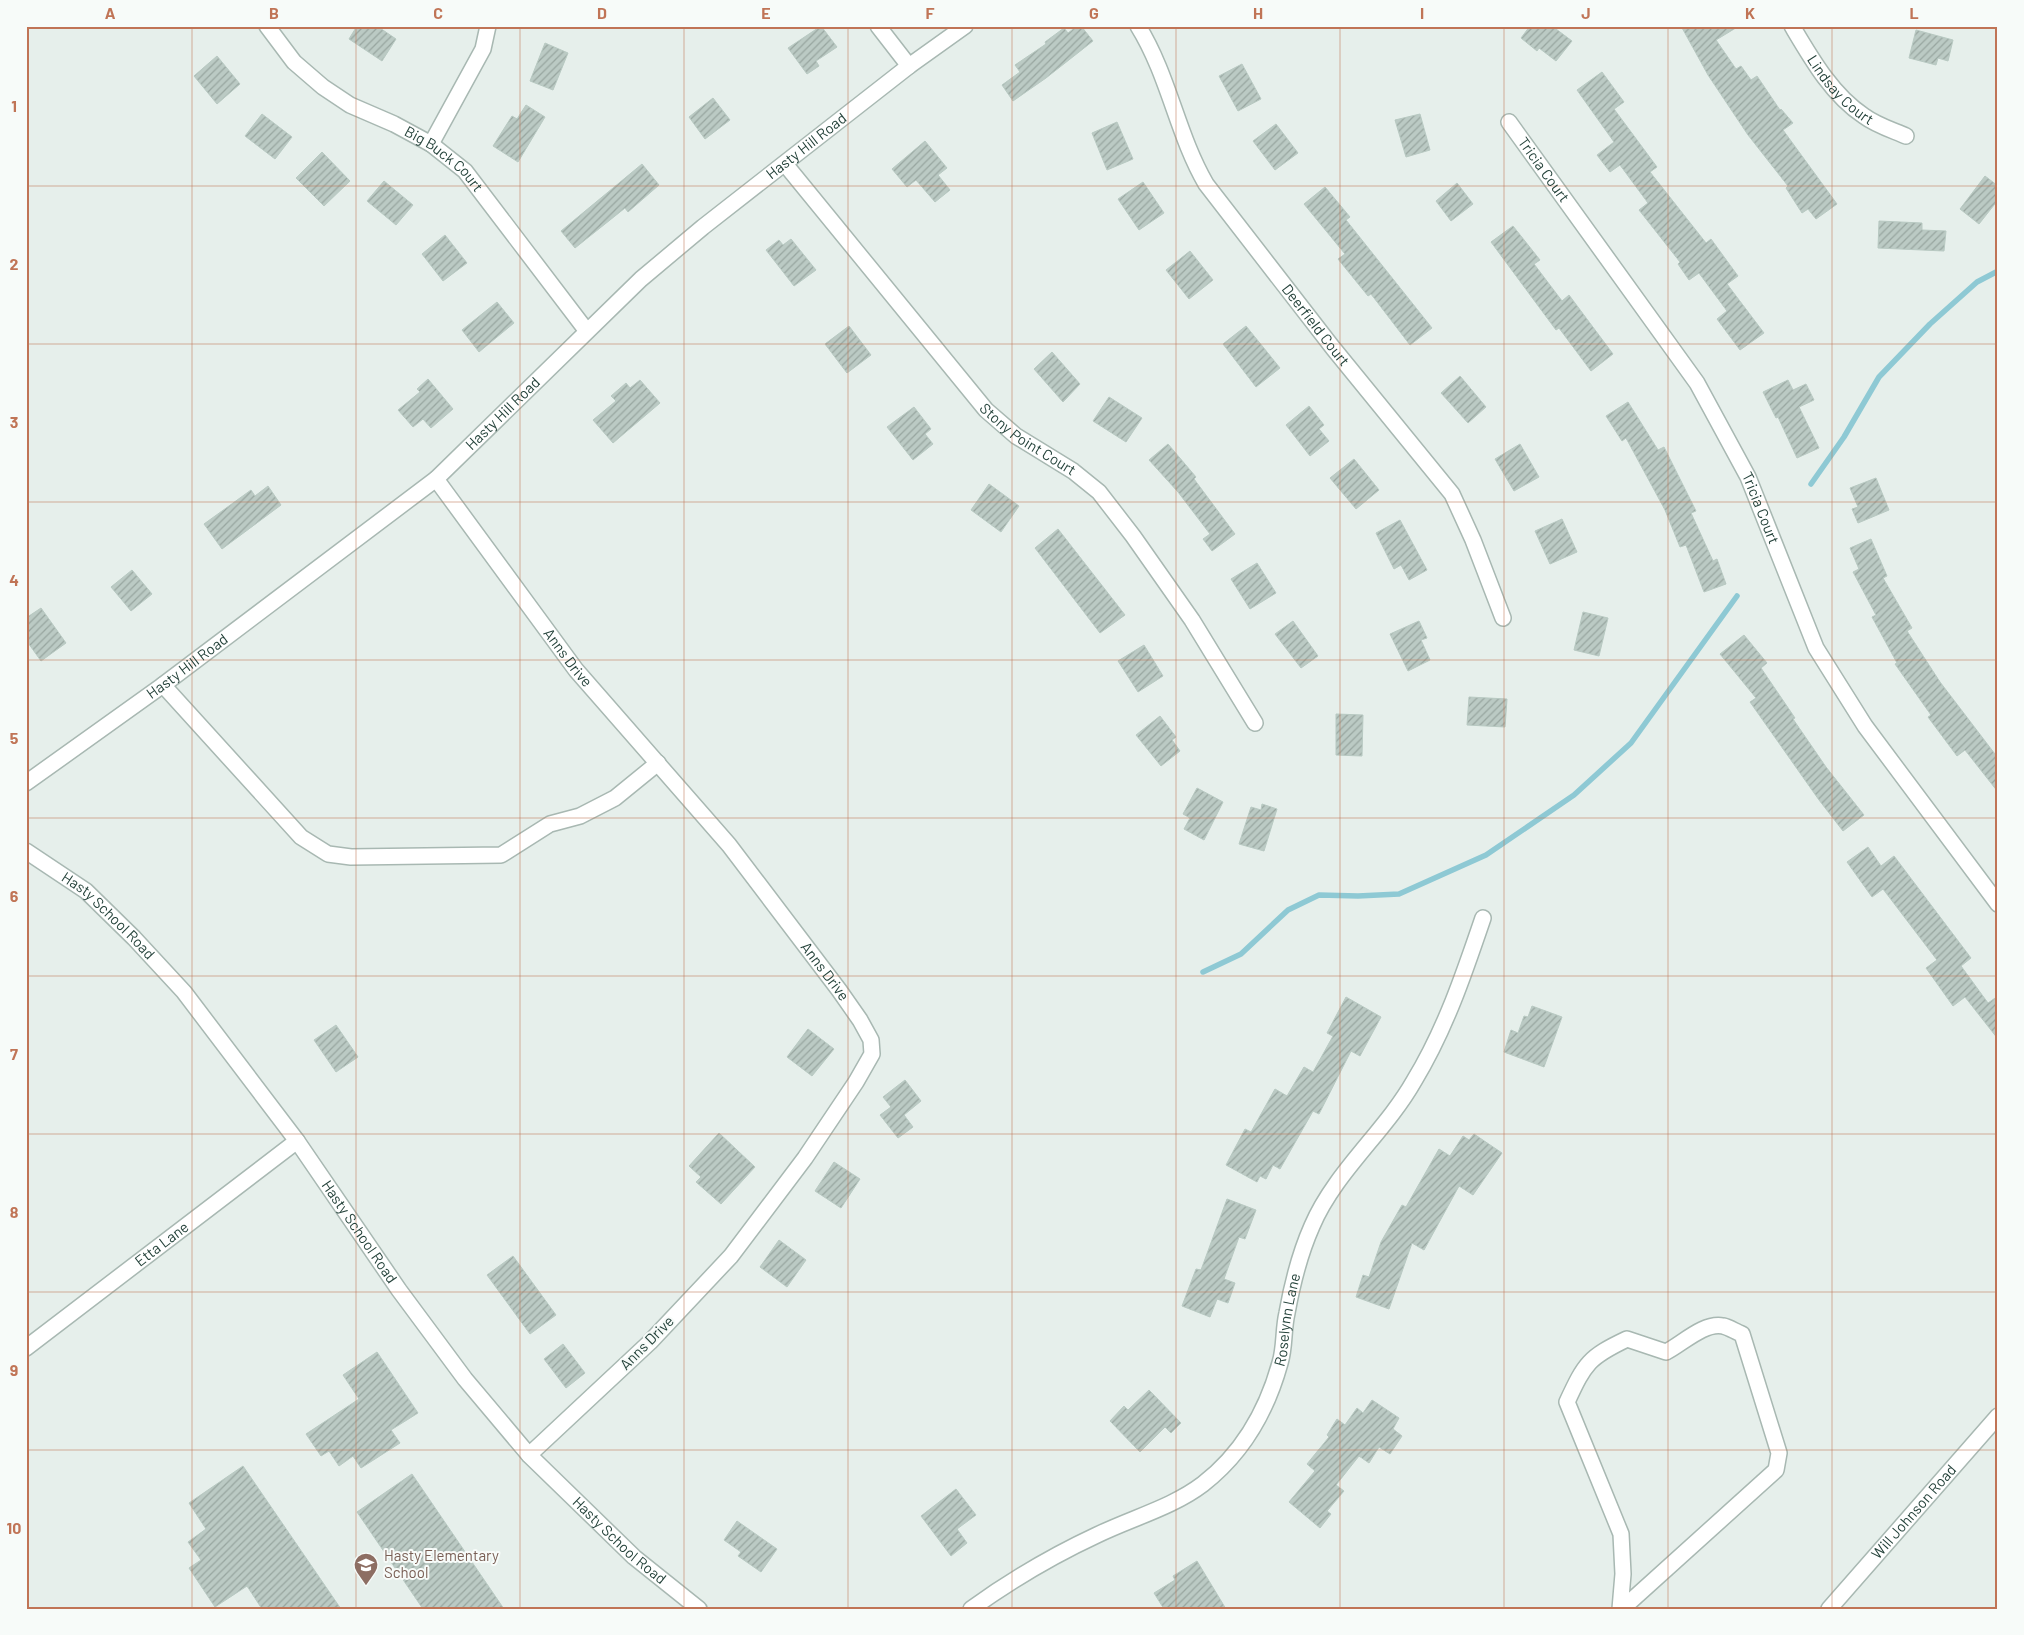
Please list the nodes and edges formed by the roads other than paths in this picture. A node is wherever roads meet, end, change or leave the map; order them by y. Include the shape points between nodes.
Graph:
1 (267, 26) edge
2 (488, 26) edge
3 (878, 26) edge
4 (965, 26) edge
5 (1138, 26) edge
6 (1792, 26) edge
7 (909, 66) junction
8 (1509, 122) dead end
9 (1906, 136) dead end
10 (432, 144) junction
11 (785, 164) junction
12 (586, 330) junction
13 (436, 479) junction
14 (1503, 618) dead end
15 (163, 685) junction
16 (1256, 723) dead end
17 (658, 763) junction
18 (26, 782) edge
19 (26, 851) edge
20 (1998, 904) edge
21 (1483, 918) dead end
22 (297, 1141) junction
23 (26, 1348) edge
24 (1998, 1416) edge
25 (529, 1455) junction
26 (698, 1609) edge
27 (971, 1609) edge
28 (1621, 1609) edge
29 (1829, 1609) edge

1 - 10 street, Big Buck Court via 294,62 323,87 350,105
2 - 10 street via 483,49
3 - 7 street
4 - 7 street, Hasty Hill Road
5 - 14 street, Deerfield Court via 1157,61 1191,158 1206,184 1452,494
6 - 9 street, Lindsay Court via 1827,80 1845,100 1864,116
7 - 11 street, Hasty Hill Road
8 - 20 street, Tricia Court via 1696,383 1748,477 1816,648 1865,726
10 - 12 street, Big Buck Court via 465,171
11 - 12 street, Hasty Hill Road via 703,227
11 - 16 street, Stony Point Court via 986,410 1016,436 1073,471 1099,492 1192,620
12 - 13 street, Hasty Hill Road
13 - 15 street, Hasty Hill Road
13 - 17 street, Anns Drive via 576,670
15 - 17 street via 300,837 328,854 502,855 550,824 580,816 615,798
15 - 18 street, Hasty Hill Road
17 - 25 street, Anns Drive via 729,845 839,990 871,1040 872,1054 805,1158 731,1256 650,1342
19 - 22 street, Hasty School Road via 86,891 134,938 184,992
21 - 27 street, Roselynn Lane via 1454,1003 1414,1082 1329,1193 1312,1226 1286,1314 1281,1361 1266,1406 1242,1446 1203,1484 1161,1507 1095,1536 998,1590
22 - 23 street, Etta Lane
22 - 25 street, Hasty School Road via 464,1379
24 - 29 street, Will Johnson Road
25 - 26 street, Hasty School Road via 634,1557
28 - 28 street via 1776,1470 1779,1453 1742,1334 1723,1326 1696,1332 1666,1352 1627,1339 1605,1349 1580,1373 1567,1402 1621,1534

